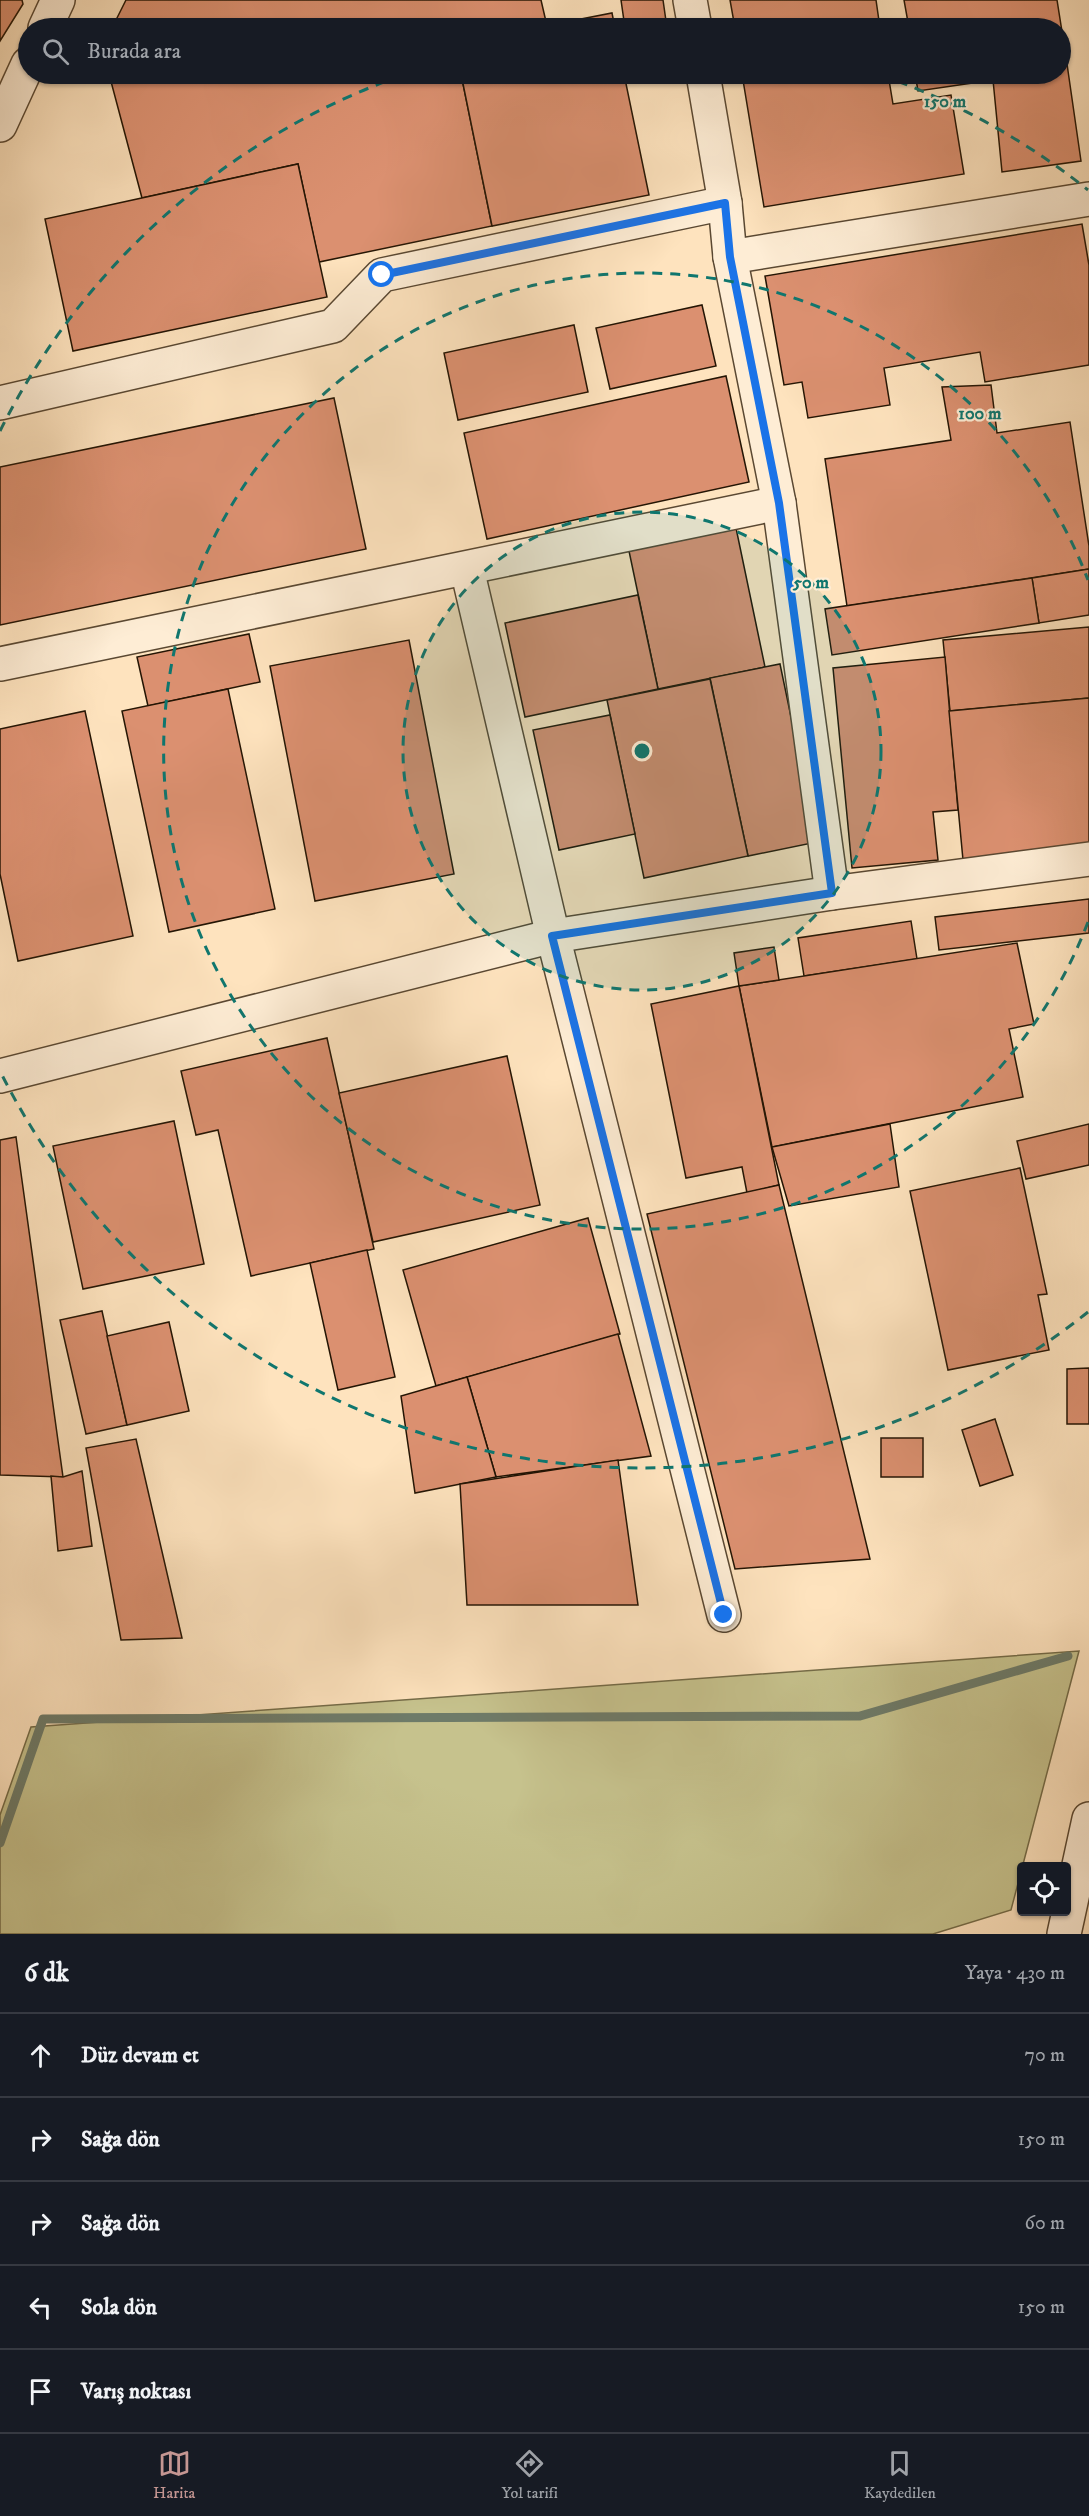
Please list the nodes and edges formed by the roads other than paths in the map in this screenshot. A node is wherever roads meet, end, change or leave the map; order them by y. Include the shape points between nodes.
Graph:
1 (58, 0) edge
2 (690, 0) edge
3 (50, 18) edge
4 (693, 18) edge
5 (19, 84) edge
6 (705, 84) edge
7 (0, 125) edge
8 (1089, 199) edge
9 (725, 203) junction
10 (730, 257) junction
11 (0, 403) edge
12 (779, 503) junction
13 (467, 569) junction
14 (0, 664) edge
15 (1089, 860) edge
16 (832, 893) junction
17 (552, 936) junction
18 (0, 1076) edge
19 (724, 1615) dead end
20 (1089, 1819) edge
21 (1075, 1922) edge

1 - 3 street
2 - 4 street
5 - 7 street
6 - 9 street
8 - 10 street
9 - 10 street
9 - 11 street via 382,275 333,326
10 - 12 street
12 - 13 street
12 - 16 street
13 - 14 street
13 - 17 street
15 - 16 street
16 - 17 street
17 - 18 street
17 - 19 street
20 - 21 street

